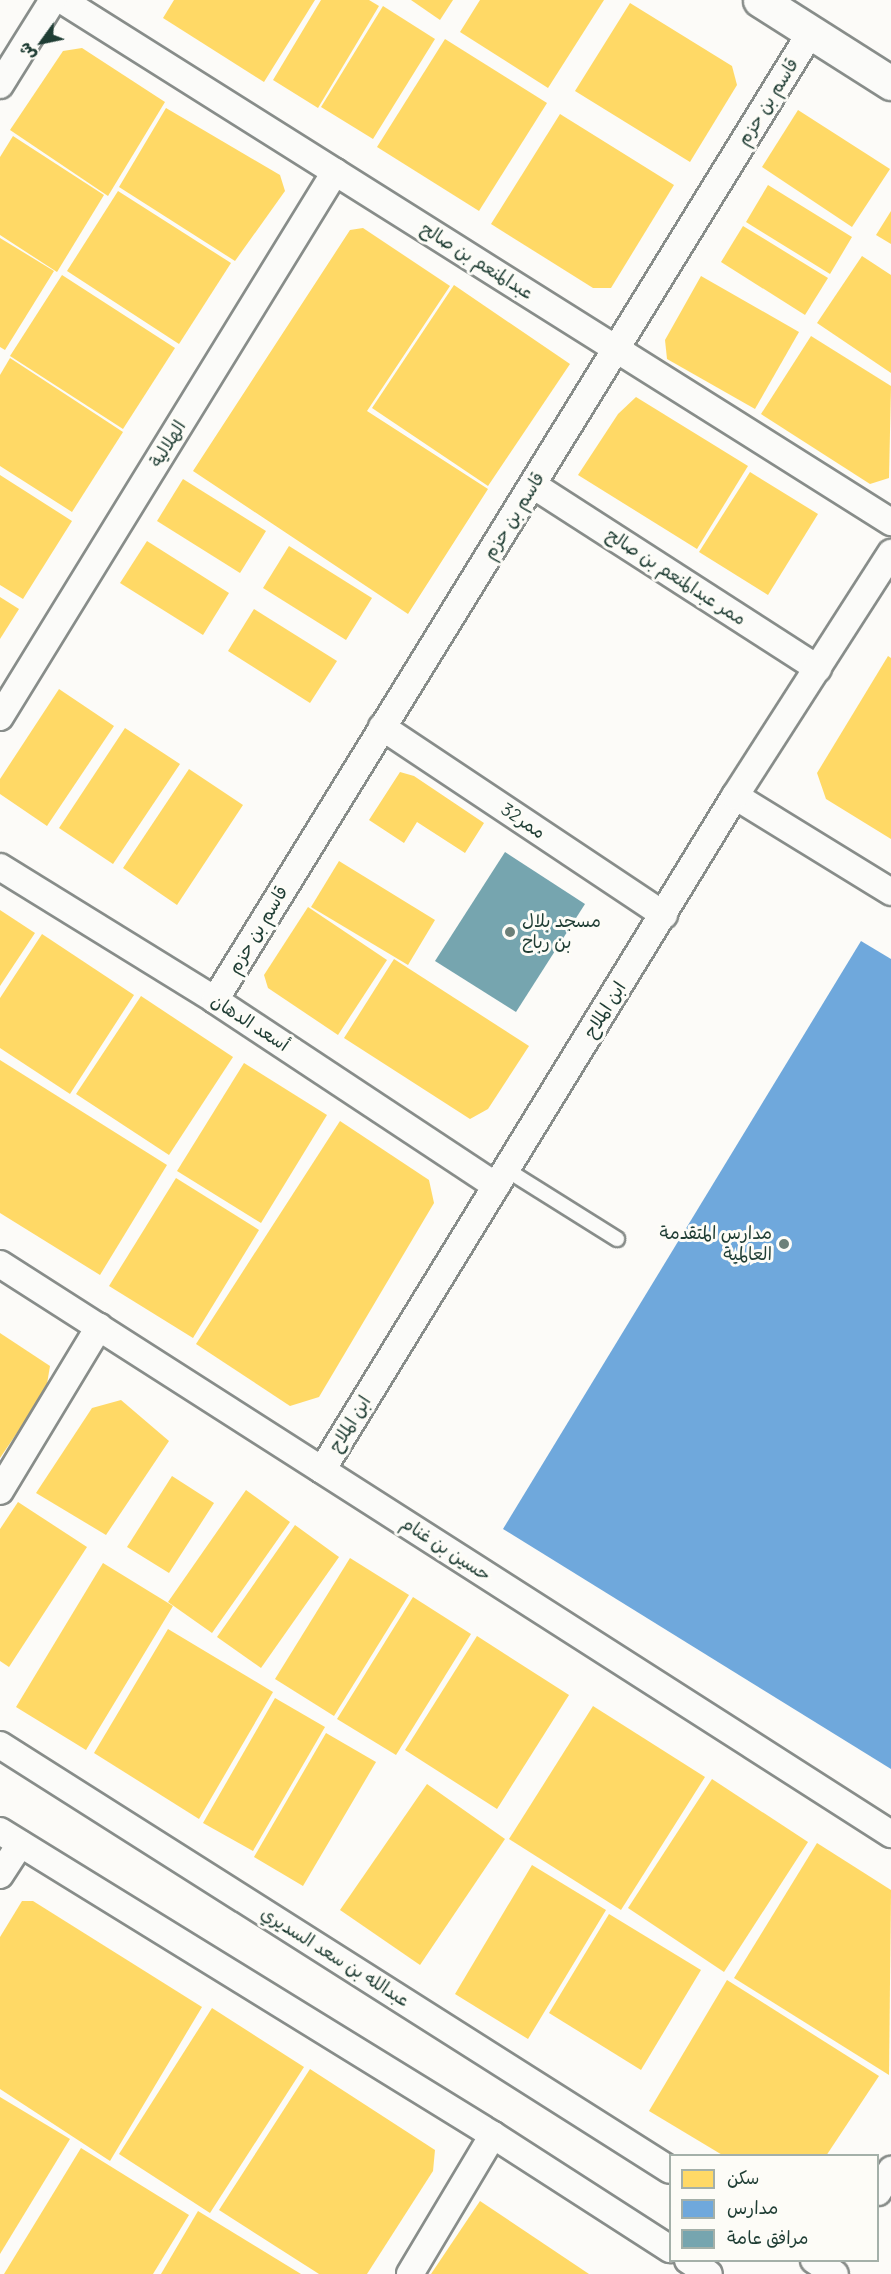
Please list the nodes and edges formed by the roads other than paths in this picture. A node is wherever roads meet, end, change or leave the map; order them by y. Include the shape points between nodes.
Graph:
1 (53, 0) edge
2 (62, 0) edge
3 (760, 0) edge
4 (811, 32) junction
5 (891, 83) edge
6 (0, 86) edge
7 (335, 172) junction
8 (617, 350) junction
9 (533, 485) junction
10 (891, 522) edge
11 (891, 553) edge
12 (818, 669) junction
13 (0, 717) edge
14 (382, 727) junction
15 (735, 796) junction
16 (0, 867) edge
17 (891, 892) edge
18 (664, 915) junction
19 (215, 1000) junction
20 (501, 1178) junction
21 (617, 1239) dead end
22 (0, 1264) edge
23 (99, 1327) junction
24 (322, 1470) junction
25 (0, 1491) edge
26 (0, 1745) edge
27 (891, 1834) edge
28 (10, 1837) edge
29 (0, 1875) edge
30 (493, 2135) junction
31 (669, 2169) edge
32 (891, 2170) edge
33 (879, 2190) edge
34 (669, 2248) edge
35 (691, 2262) edge
36 (410, 2274) edge
37 (709, 2274) edge

1 - 6 street
2 - 7 street, عبدالمنعم بن صالح
3 - 4 street
4 - 5 street
4 - 8 street, قاسم بن حزم
7 - 8 street, عبدالمنعم بن صالح
7 - 13 street, الهلالية
8 - 9 street, قاسم بن حزم
8 - 10 street, عبدالمنعم بن صالح
9 - 12 street, ممر عبدالمنعم بن صالح
9 - 14 street, قاسم بن حزم
11 - 12 street, ابن الملاح
12 - 15 street, ابن الملاح
14 - 18 street, ممر32
14 - 19 street, قاسم بن حزم
15 - 17 street
15 - 18 street, ابن الملاح
16 - 19 street, أسعد الدهان
18 - 20 street, ابن الملاح
19 - 20 street, أسعد الدهان
20 - 21 lane
20 - 24 street, ابن الملاح
22 - 23 street, حسين بن غنام
23 - 24 street, حسين بن غنام
23 - 25 street
24 - 27 street, حسين بن غنام
26 - 31 street, عبدالله بن سعد السديري
28 - 29 street
28 - 30 street
30 - 34 street
30 - 36 street
32 - 33 street
35 - 37 street

